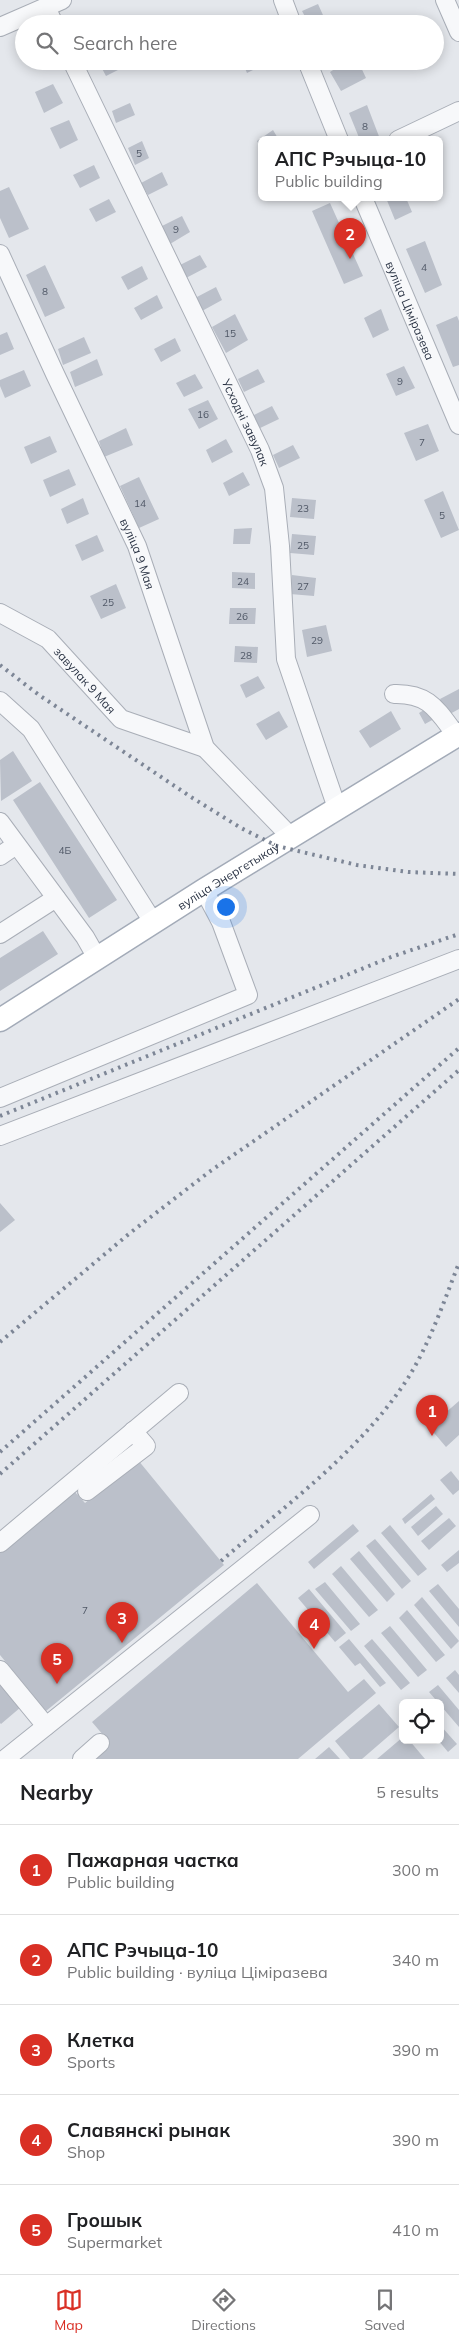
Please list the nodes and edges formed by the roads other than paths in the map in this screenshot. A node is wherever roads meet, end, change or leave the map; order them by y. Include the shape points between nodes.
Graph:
1 (283, 0) edge
2 (445, 0) edge
3 (54, 3) edge
4 (27, 15) edge
5 (289, 15) edge
6 (15, 20) edge
7 (0, 27) edge
8 (459, 32) edge
9 (76, 70) edge
10 (311, 70) edge
11 (459, 111) edge
12 (337, 136) edge
13 (406, 136) edge
14 (364, 201) edge
15 (0, 254) edge
16 (459, 425) edge
17 (0, 613) edge
18 (394, 694) dead end
19 (0, 701) edge
20 (458, 734) edge
21 (205, 748) junction
22 (337, 808) junction
23 (0, 822) edge
24 (291, 837) junction
25 (16, 845) junction
26 (0, 856) edge
27 (204, 890) junction
28 (56, 898) junction
29 (153, 922) junction
30 (0, 934) edge
31 (97, 958) junction
32 (459, 959) edge
33 (0, 1020) edge
34 (0, 1098) edge
35 (0, 1136) edge
36 (179, 1393) dead end
37 (133, 1431) junction
38 (87, 1491) dead end
39 (310, 1515) dead end
40 (0, 1543) edge
41 (0, 1670) edge
42 (46, 1726) junction
43 (100, 1743) dead end
44 (5, 1759) edge
45 (82, 1759) edge

1 - 5 street
2 - 8 street
3 - 4 street
6 - 7 street
9 - 22 street, Усходні завулак via 260,450 274,488 286,659
10 - 12 street
11 - 13 street
14 - 16 street, вуліца Ціміразева
15 - 21 street, вуліца 9 Мая via 137,546
17 - 21 street, завулак 9 Мая via 48,638 121,719
18 - 20 street via 411,694 430,703
19 - 29 street via 31,729
20 - 22 main road, вуліца Энергетыкаў
21 - 24 street, вуліца 9 Мая
22 - 24 main road, вуліца Энергетыкаў
23 - 25 street
24 - 27 main road, вуліца Энергетыкаў
25 - 26 street
25 - 28 street
27 - 29 main road, вуліца Энергетыкаў
27 - 34 street via 221,922 248,995
28 - 30 street
28 - 31 street
29 - 31 main road, вуліца Энергетыкаў
31 - 33 main road, вуліца Энергетыкаў
32 - 35 street
36 - 37 street
37 - 38 street via 146,1446
37 - 40 street
39 - 42 street
41 - 42 street
42 - 44 street
43 - 45 street

